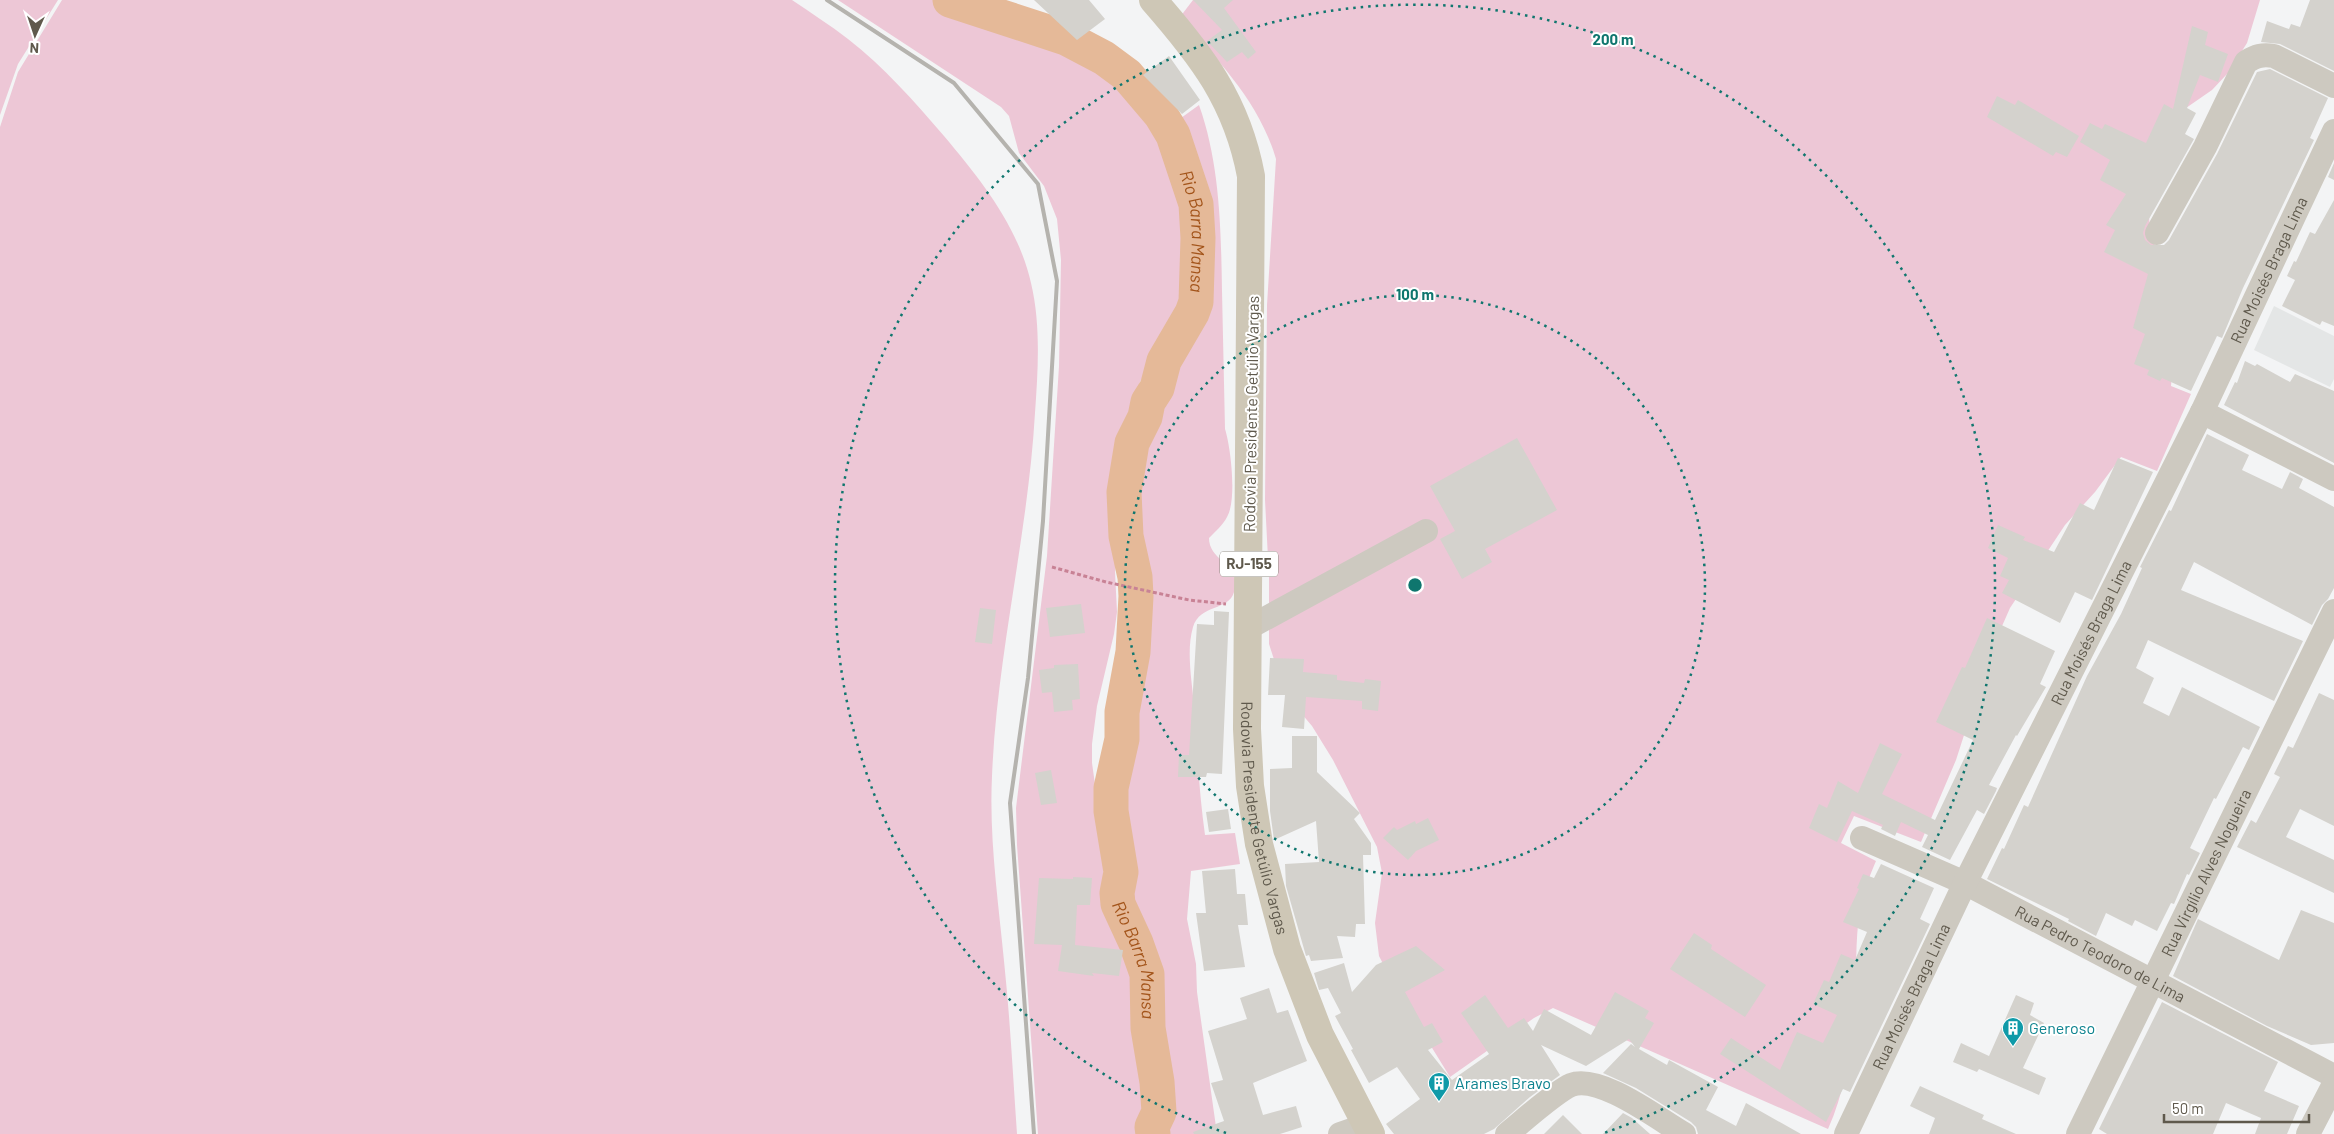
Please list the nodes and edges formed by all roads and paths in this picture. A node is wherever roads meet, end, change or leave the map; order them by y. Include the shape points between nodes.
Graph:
1 (1153, 0) edge
2 (2334, 86) edge
3 (2334, 131) edge
4 (2157, 233) dead end
5 (2202, 412) junction
6 (2334, 478) edge
7 (1426, 531) dead end
8 (1052, 567) dead end
9 (2334, 611) edge
10 (1248, 617) junction
11 (1862, 838) dead end
12 (1965, 883) junction
13 (2152, 980) junction
14 (2334, 1076) edge
15 (2334, 1084) edge
16 (1369, 1130) edge
17 (1340, 1134) edge
18 (1507, 1134) edge
19 (1684, 1134) edge
20 (1846, 1134) edge
21 (2078, 1134) edge
22 (2308, 1134) edge

1 - 10 main road, Rodovia Presidente Getúlio Vargas / RJ-155 via 1189,41 1219,85 1246,146 1251,176
2 - 4 street via 2274,56 2256,56 2246,62 2205,147
3 - 5 street, Rua Moisés Braga Lima
5 - 6 street
5 - 12 street, Rua Moisés Braga Lima
7 - 10 street
8 - 10 path
9 - 13 street, Rua Virgílio Alves Nogueira
10 - 16 main road, Rodovia Presidente Getúlio Vargas / RJ-155 via 1250,786 1259,844 1287,949 1320,1035
11 - 12 street, Rua Pedro Teodoro de Lima
12 - 13 street, Rua Pedro Teodoro de Lima
12 - 20 street, Rua Moisés Braga Lima
13 - 14 street, Rua Pedro Teodoro de Lima
13 - 21 street, Rua Virgílio Alves Nogueira
15 - 22 street
16 - 17 street
18 - 19 street via 1571,1086 1587,1083 1606,1087

